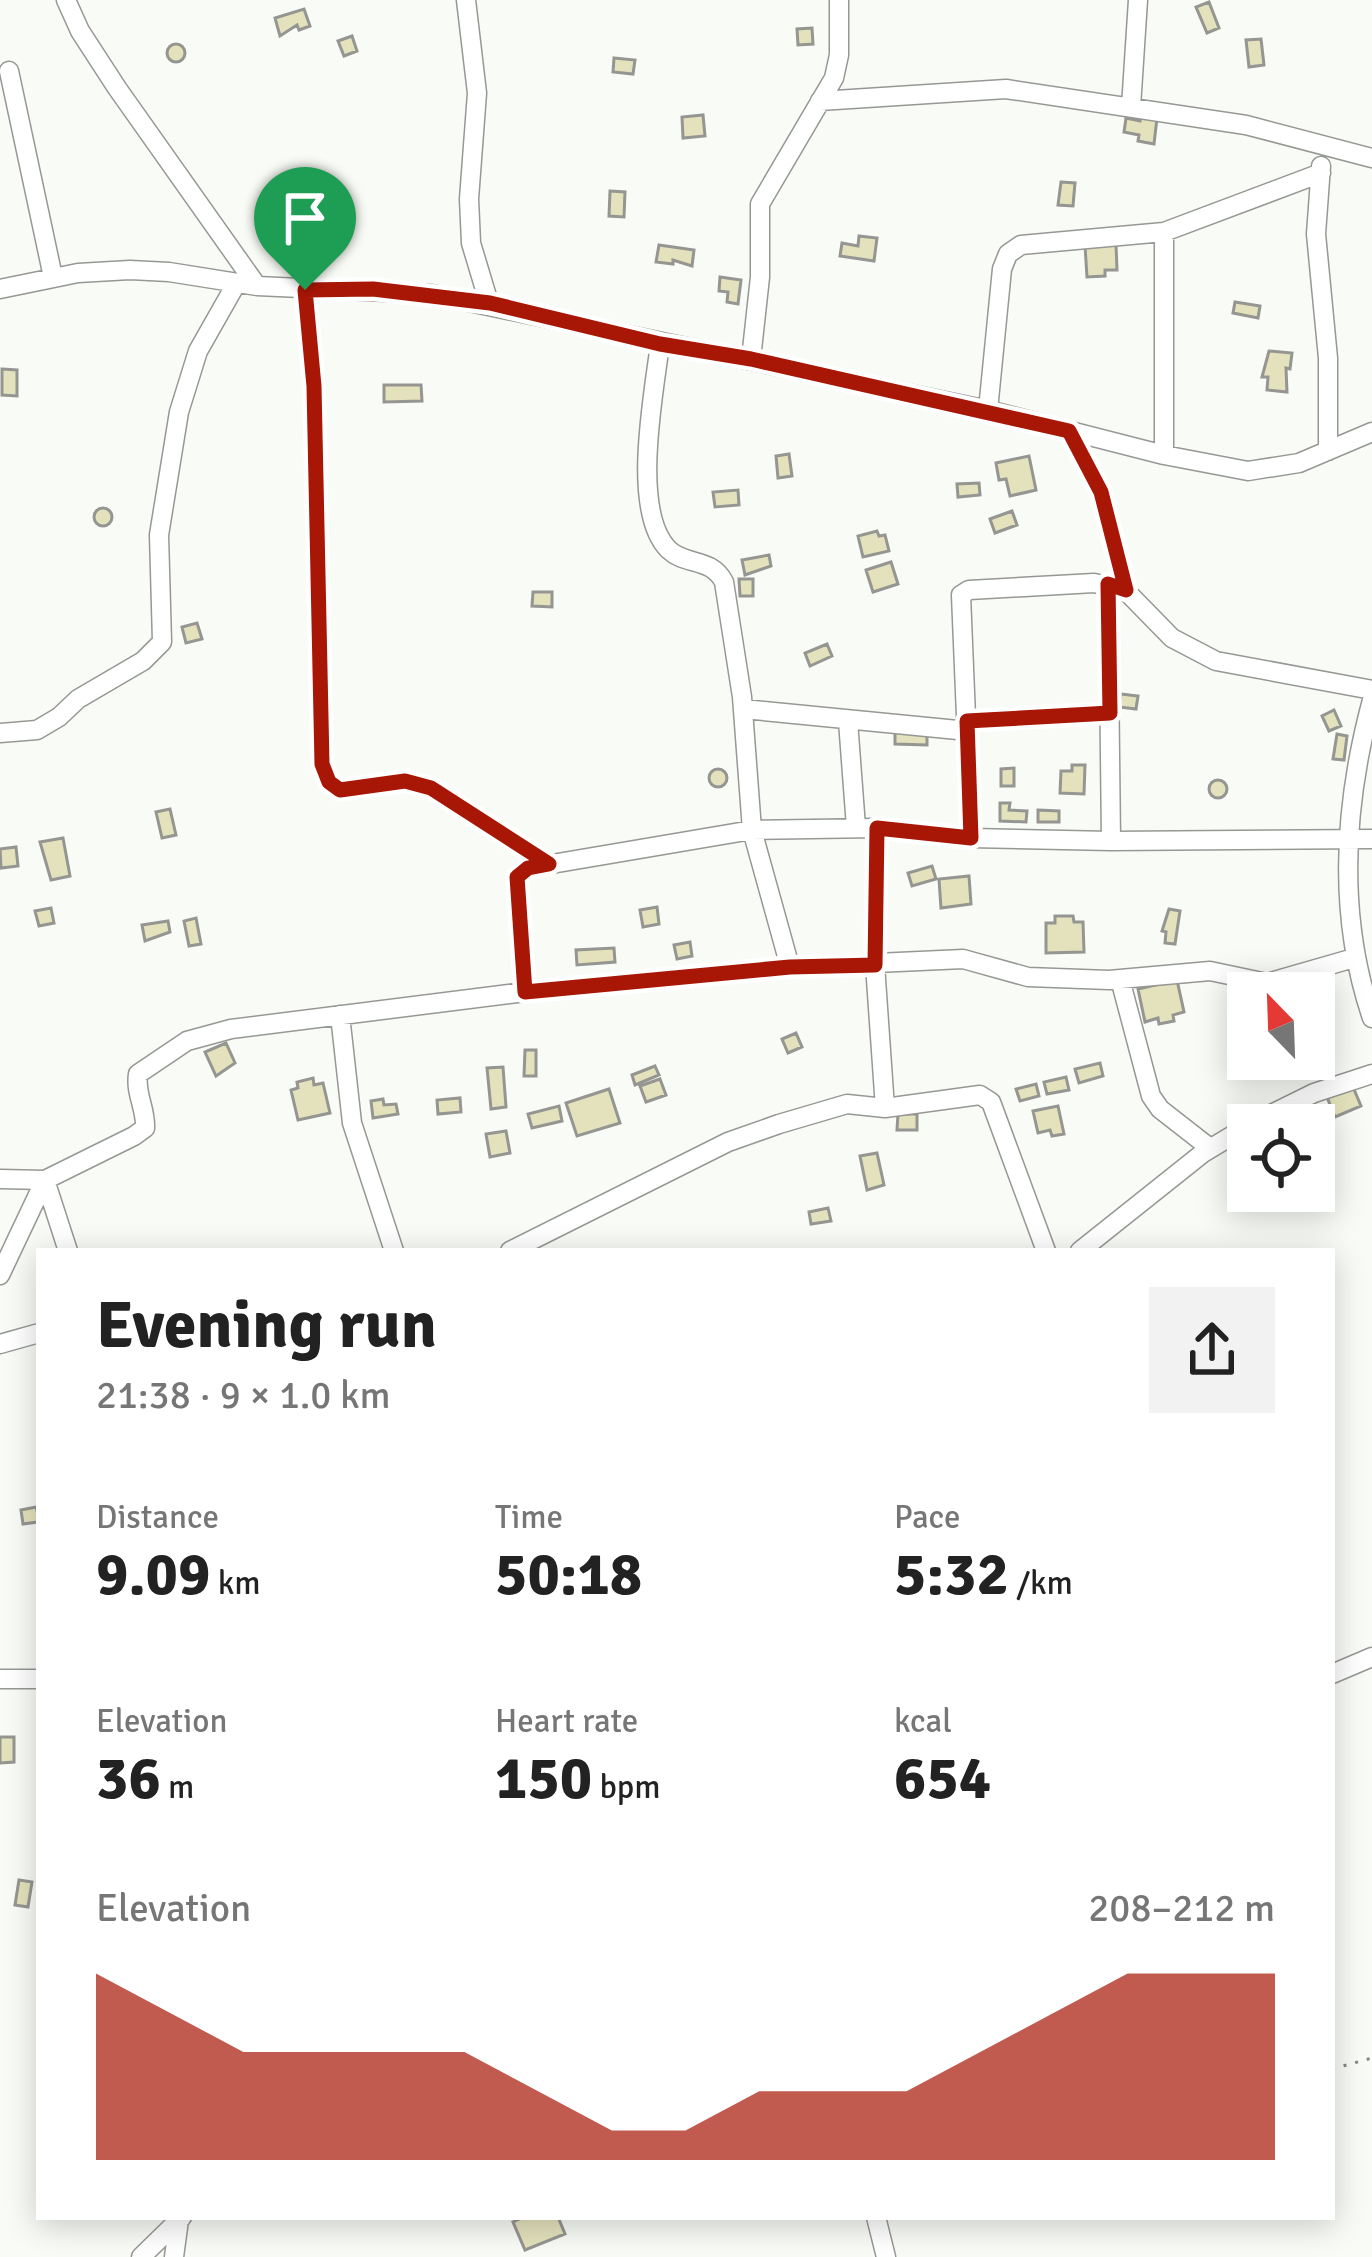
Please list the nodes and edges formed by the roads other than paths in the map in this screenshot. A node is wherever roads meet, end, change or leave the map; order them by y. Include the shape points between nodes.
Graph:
1 (66, 0) edge
2 (466, 0) edge
3 (839, 0) edge
4 (1138, 0) edge
5 (9, 71) dead end
6 (820, 101) junction
7 (1132, 107) junction
8 (1323, 144) junction
9 (1372, 158) edge
10 (1321, 173) junction
11 (1164, 232) junction
12 (53, 277) junction
13 (236, 284) junction
14 (257, 286) junction
15 (0, 289) edge
16 (305, 290) junction
17 (490, 303) junction
18 (660, 344) junction
19 (751, 359) junction
20 (988, 410) junction
21 (1069, 431) junction
22 (1372, 432) edge
23 (1328, 452) junction
24 (1164, 455) junction
25 (1117, 587) junction
26 (1372, 690) edge
27 (1372, 700) edge
28 (743, 709) junction
29 (1110, 713) junction
30 (848, 721) junction
31 (967, 726) junction
32 (0, 734) edge
33 (856, 827) junction
34 (877, 828) junction
35 (752, 830) junction
36 (971, 838) junction
37 (1347, 839) junction
38 (1372, 839) edge
39 (1111, 841) junction
40 (549, 864) junction
41 (1354, 958) junction
42 (875, 965) junction
43 (790, 967) junction
44 (1120, 979) junction
45 (525, 992) junction
46 (340, 1015) junction
47 (1372, 1018) edge
48 (1372, 1074) edge
49 (1292, 1104) edge
50 (885, 1108) junction
51 (1227, 1138) edge
52 (1210, 1148) junction
53 (0, 1180) edge
54 (45, 1180) junction
55 (67, 1248) edge
56 (393, 1248) edge
57 (516, 1248) edge
58 (1045, 1248) edge
59 (1085, 1248) edge
60 (0, 1275) edge
61 (36, 1334) edge
62 (0, 1344) edge
63 (1372, 1658) edge
64 (1335, 1673) edge
65 (0, 1679) edge
66 (36, 1679) edge
67 (179, 2220) edge
68 (180, 2220) edge
69 (877, 2220) edge
70 (141, 2257) edge
71 (174, 2257) edge
72 (886, 2257) edge

1 - 14 street via 117,88
2 - 17 street via 477,93 471,244
3 - 6 street via 838,67
4 - 7 street
5 - 12 street
6 - 7 street via 1006,89
6 - 19 street via 760,204
7 - 8 street
8 - 9 street
8 - 10 street
10 - 11 street
10 - 23 street via 1316,234
11 - 20 street via 1012,249 1002,269
11 - 24 street
12 - 13 street via 130,270
12 - 15 street
13 - 14 street
13 - 32 street via 198,351 179,412 159,535 162,642 48,724
14 - 16 street
16 - 17 street
16 - 40 street via 322,764 329,782 340,790 405,781 431,788
17 - 18 street
18 - 19 street
18 - 28 street via 645,463 655,518 674,555 714,567 724,582
19 - 20 street
20 - 21 street
21 - 24 street
21 - 25 street via 1101,492
22 - 23 street
23 - 24 street via 1248,471
25 - 26 street via 1172,638 1216,662
25 - 29 street
25 - 31 street via 963,593
27 - 37 street
28 - 30 street
28 - 35 street
29 - 31 street
29 - 39 street
30 - 31 street
30 - 33 street
31 - 36 street
33 - 34 street
33 - 35 street
34 - 36 street
34 - 42 street
35 - 40 street
35 - 43 street
36 - 39 street
37 - 38 street
37 - 39 street
37 - 41 street
40 - 45 street via 517,877
41 - 44 street via 1267,983 1210,971
41 - 47 street
42 - 43 street
42 - 44 street via 963,959 1028,977
42 - 50 street
43 - 45 street
44 - 52 street via 1151,1096
45 - 46 street
46 - 54 street via 187,1041 138,1074 145,1128
46 - 56 street via 352,1123
48 - 49 street
50 - 57 street via 841,1105 728,1142
50 - 58 street via 989,1097
51 - 52 street
52 - 59 street
53 - 54 street
54 - 55 street
54 - 60 street
61 - 62 street
63 - 64 street
65 - 66 street
67 - 70 street
68 - 71 street
69 - 72 street

